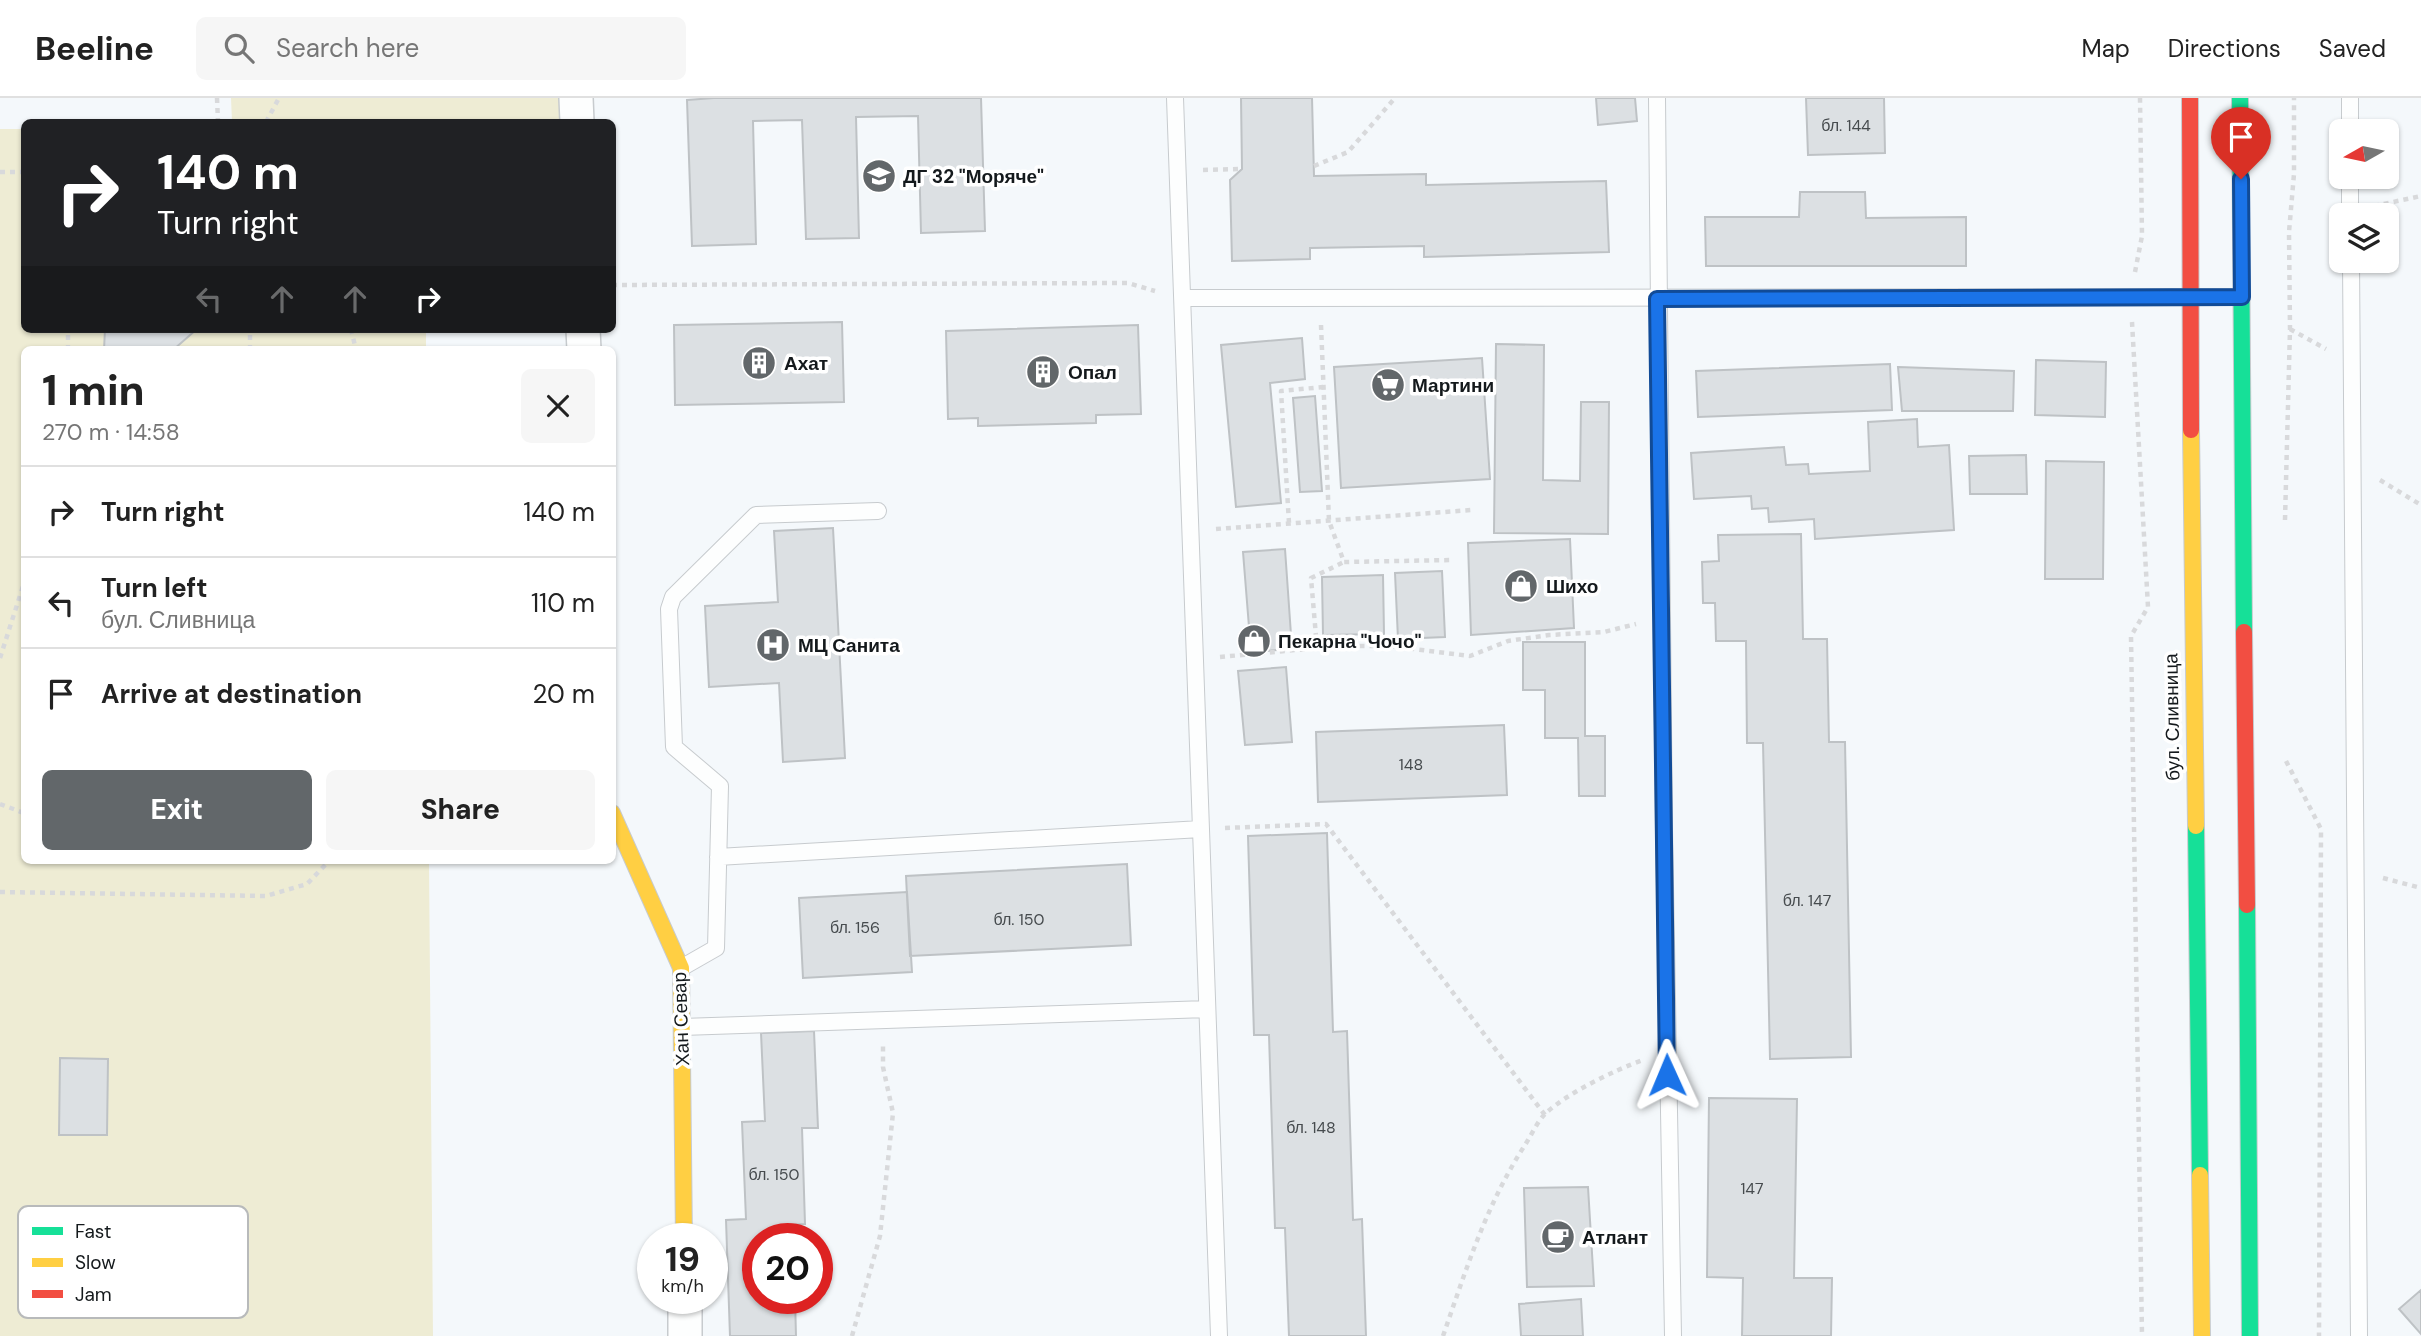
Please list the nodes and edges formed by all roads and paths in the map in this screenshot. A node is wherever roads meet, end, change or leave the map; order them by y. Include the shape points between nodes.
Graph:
1 (217, 98) edge
2 (278, 98) edge
3 (576, 98) edge
4 (1175, 98) edge
5 (1395, 98) edge
6 (1657, 98) edge
7 (2140, 98) edge
8 (2190, 98) edge
9 (2240, 98) edge
10 (2294, 98) edge
11 (2350, 98) edge
12 (218, 119) edge
13 (268, 119) edge
14 (577, 119) edge
15 (2350, 119) edge
16 (1314, 166) dead end
17 (1242, 169) dead end
18 (1178, 170) junction
19 (0, 172) edge
20 (21, 172) edge
21 (2421, 195) edge
22 (2389, 203) edge
23 (2351, 273) edge
24 (616, 285) edge
25 (2242, 297) junction
26 (1183, 298) junction
27 (2189, 298) junction
28 (1319, 299) junction
29 (1657, 299) junction
30 (2130, 299) junction
31 (2290, 329) junction
32 (2351, 364) junction
33 (1323, 387) junction
34 (2352, 464) junction
35 (2421, 505) edge
36 (1471, 510) dead end
37 (878, 511) dead end
38 (1329, 521) junction
39 (1289, 523) junction
40 (2285, 524) dead end
41 (1191, 531) junction
42 (1453, 560) dead end
43 (1344, 562) junction
44 (21, 592) edge
45 (1661, 618) junction
46 (1317, 648) junction
47 (0, 658) edge
48 (1195, 659) junction
49 (2284, 759) dead end
50 (0, 804) edge
51 (21, 812) edge
52 (616, 822) edge
53 (1201, 829) junction
54 (718, 857) junction
55 (326, 864) edge
56 (2382, 877) dead end
57 (2421, 888) edge
58 (0, 892) edge
59 (681, 968) junction
60 (1207, 1009) junction
61 (883, 1020) junction
62 (682, 1027) junction
63 (1667, 1052) junction
64 (1545, 1115) junction
65 (684, 1223) edge
66 (684, 1314) edge
67 (685, 1336) edge
68 (852, 1336) edge
69 (1219, 1336) edge
70 (1443, 1336) edge
71 (1673, 1336) edge
72 (2142, 1336) edge
73 (2202, 1336) edge
74 (2250, 1336) edge
75 (2319, 1336) edge
76 (2359, 1336) edge

1 - 12 path
2 - 13 path
3 - 14 street
4 - 18 lane
5 - 16 path via 1348,152
6 - 29 lane
7 - 30 path via 2141,236
8 - 27 main road, бул. Сливница
9 - 25 main road
10 - 31 path
11 - 15 lane
17 - 18 path
18 - 26 lane
19 - 20 path
21 - 22 path
23 - 32 lane
24 - 26 path via 1128,283
25 - 27 lane
25 - 74 main road
26 - 28 lane
26 - 41 lane
27 - 30 lane
27 - 73 main road, бул. Сливница
28 - 29 lane
28 - 33 path
29 - 30 lane
29 - 45 lane
30 - 72 path via 2148,607 2130,636
31 - 32 path
31 - 40 path
32 - 34 lane
33 - 38 path
33 - 39 path via 1281,391
34 - 35 path
34 - 76 lane
36 - 38 path
37 - 54 lane via 756,515 673,597 669,609 674,747 720,786
38 - 39 path
38 - 43 path
39 - 41 path
41 - 48 lane
42 - 43 path
43 - 46 path via 1311,578
44 - 47 path
45 - 46 path via 1604,632 1508,641 1470,656 1389,646
45 - 63 lane
46 - 48 path
48 - 53 lane
49 - 75 path via 2322,829
50 - 51 path
52 - 59 main road, Хан Севар
53 - 54 lane
53 - 60 lane
53 - 64 path via 1326,824
54 - 59 lane via 716,948
55 - 58 path via 307,884 266,896
56 - 57 path
59 - 62 main road, Хан Севар
60 - 61 lane
60 - 69 lane
61 - 62 lane
61 - 68 path via 883,1066 893,1113 880,1236
62 - 65 main road, Хан Севар
63 - 64 path via 1618,1069
63 - 71 lane
64 - 70 path via 1490,1206
66 - 67 street

